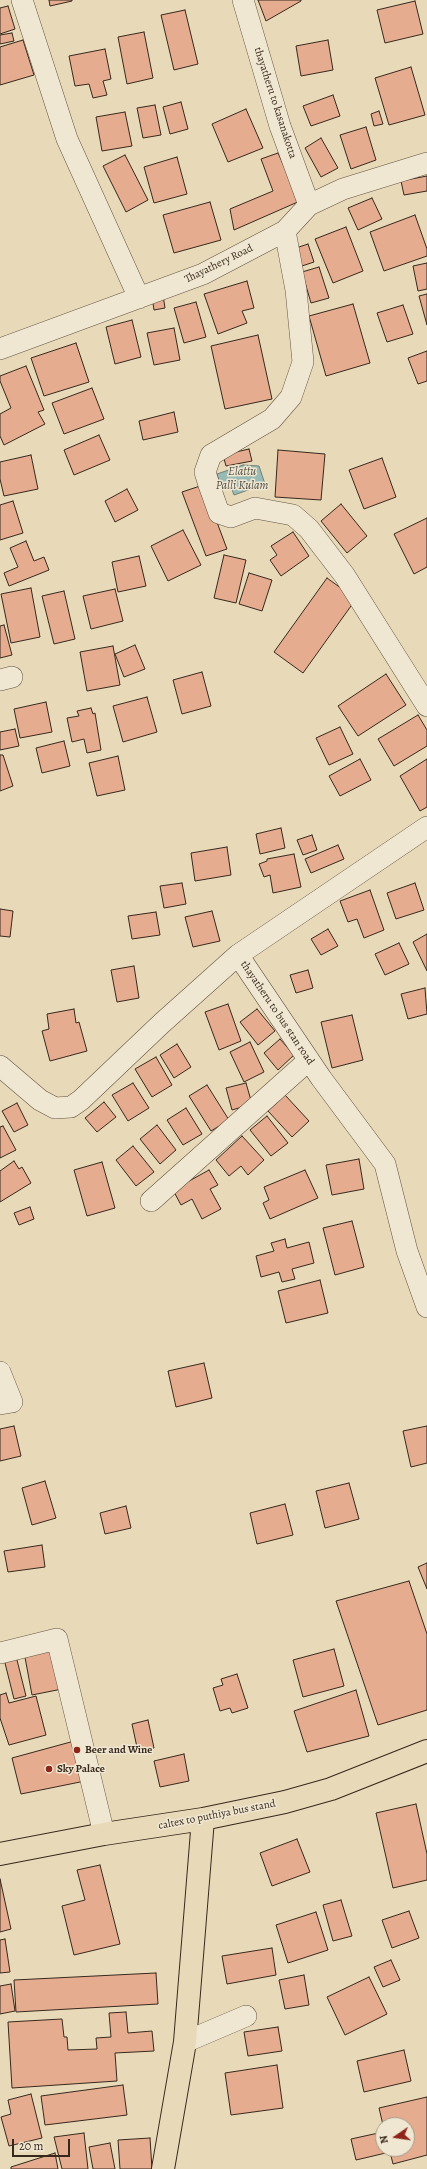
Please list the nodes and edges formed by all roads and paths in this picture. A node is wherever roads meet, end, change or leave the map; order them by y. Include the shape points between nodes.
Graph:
1 (22, 0) edge
2 (243, 0) edge
3 (427, 163) edge
4 (309, 206) junction
5 (285, 231) junction
6 (139, 298) junction
7 (0, 349) edge
8 (427, 706) edge
9 (427, 827) edge
10 (238, 955) junction
11 (310, 1060) junction
12 (0, 1066) edge
13 (151, 1202) dead end
14 (427, 1307) edge
15 (0, 1372) edge
16 (0, 1404) edge
17 (0, 1653) edge
18 (427, 1751) edge
19 (203, 1819) junction
20 (104, 1834) junction
21 (0, 1854) edge
22 (246, 2016) dead end
23 (185, 2042) junction
24 (163, 2169) edge

1 - 6 street via 67,139
2 - 4 street, thayatheru to kasanakotta via 280,126
3 - 4 street, Thayathery Road via 343,189
4 - 5 street, Thayathery Road
5 - 6 street, Thayathery Road via 203,274
5 - 8 street via 296,290 303,362 291,397 272,419 211,455 205,472 219,513 231,517 255,508 263,509 293,515 309,529 345,576
6 - 7 street, Thayathery Road
9 - 10 street
10 - 11 street, thayatheru to bus stan road
10 - 12 street, thayatheru to bus stan road via 71,1107 55,1108 40,1100
11 - 13 street
11 - 14 street, thayatheru to bus stan road via 384,1164 407,1251
15 - 16 street via 12,1402
17 - 20 street via 57,1639
18 - 19 main road, caltex to puthiya bus stand via 331,1789
19 - 20 main road, caltex to puthiya bus stand
19 - 23 main road
20 - 21 main road, caltex to puthiya bus stand
22 - 23 street
23 - 24 main road

